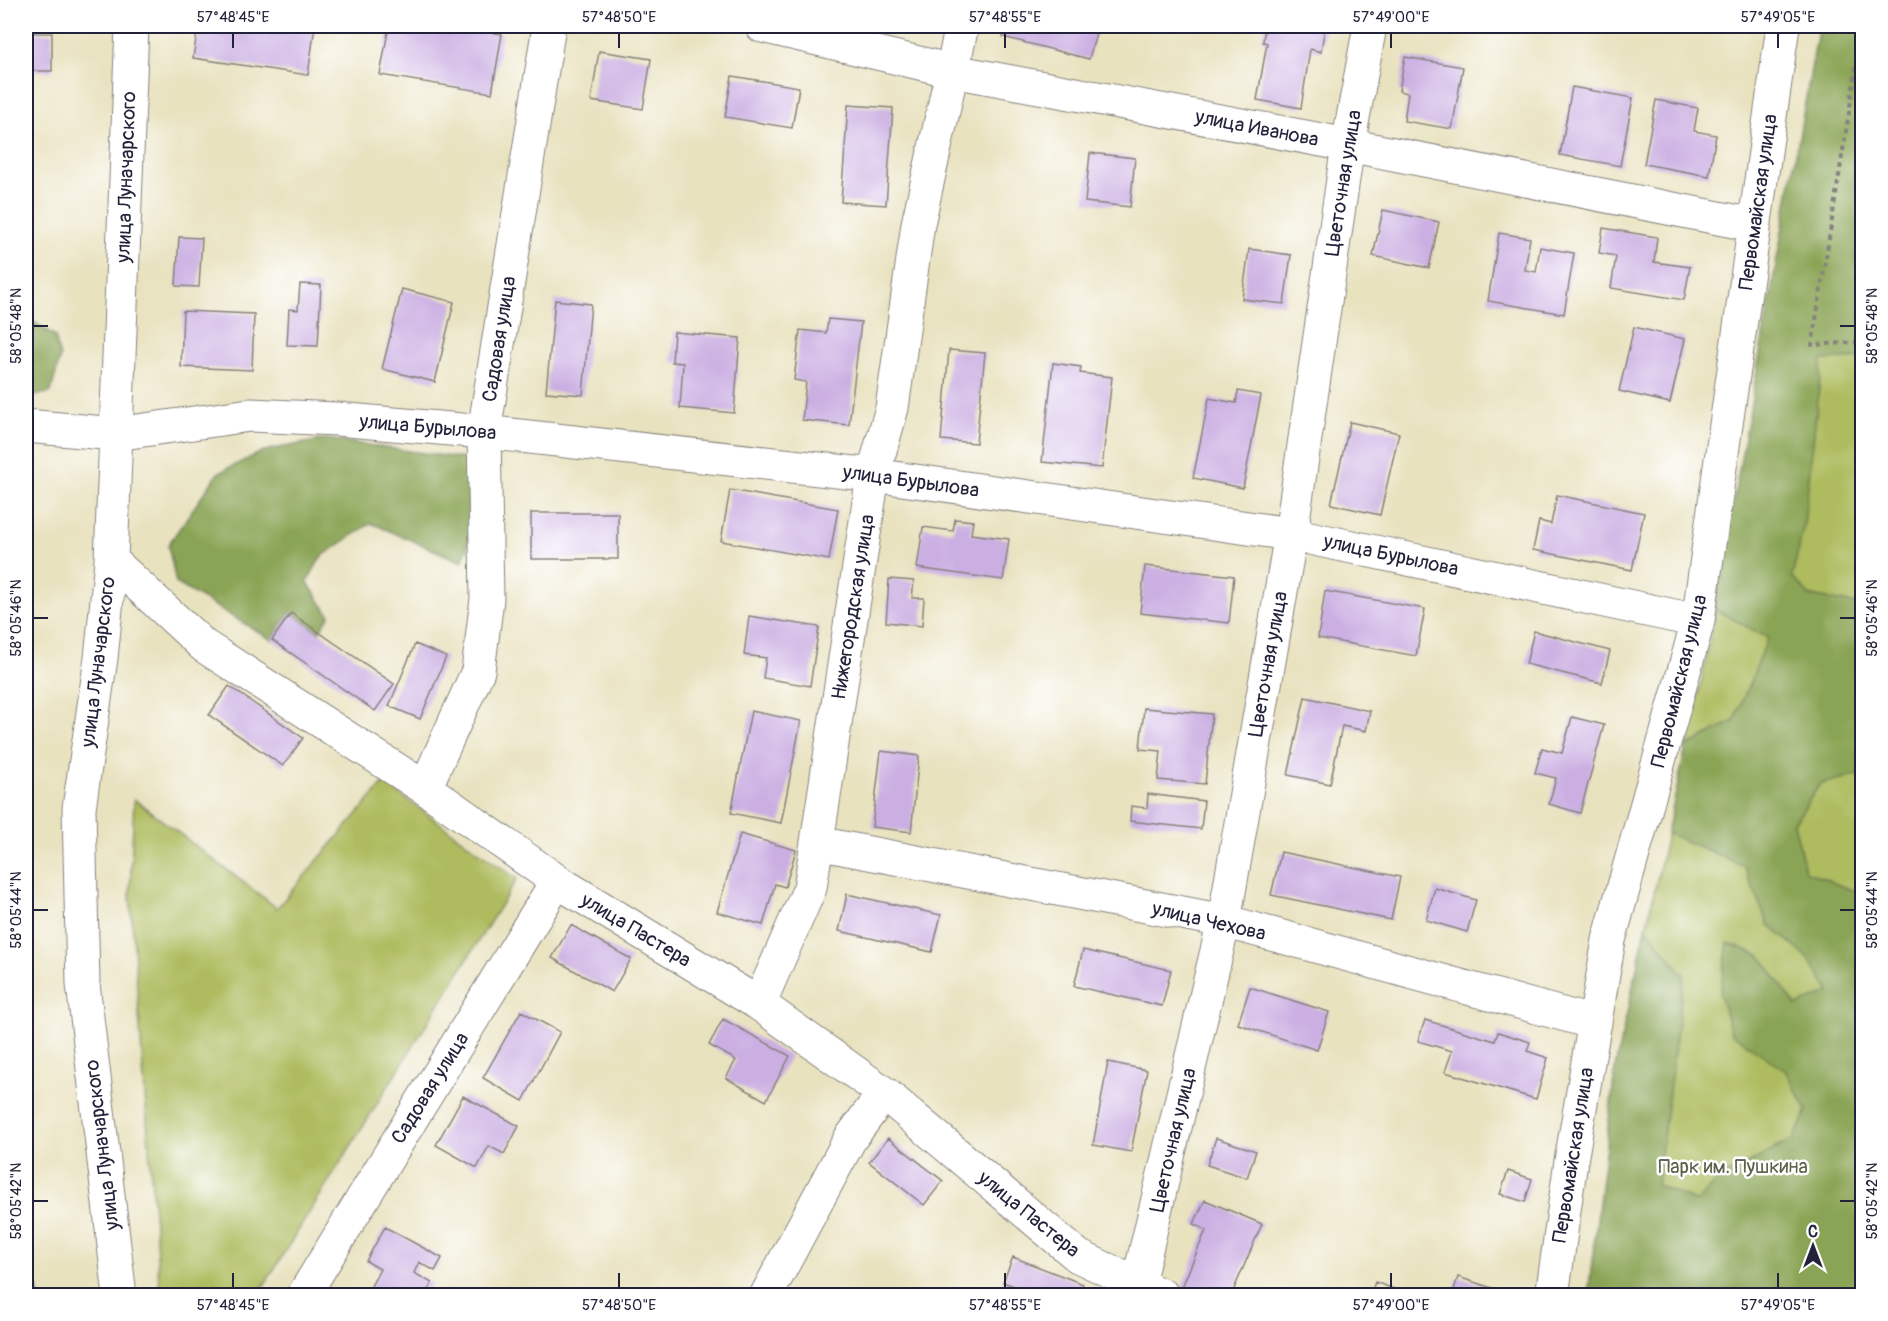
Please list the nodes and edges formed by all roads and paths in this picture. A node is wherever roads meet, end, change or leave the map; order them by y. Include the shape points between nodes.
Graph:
1 (132, 26) edge
2 (549, 26) edge
3 (762, 26) edge
4 (962, 26) edge
5 (1370, 26) edge
6 (1783, 26) edge
7 (1863, 31) edge
8 (953, 72) junction
9 (1348, 145) junction
10 (1754, 225) junction
11 (1863, 342) edge
12 (26, 426) edge
13 (484, 432) junction
14 (116, 434) junction
15 (873, 475) junction
16 (1291, 534) junction
17 (111, 560) junction
18 (1698, 621) junction
19 (425, 788) junction
20 (817, 843) junction
21 (557, 881) junction
22 (1224, 921) junction
23 (759, 1004) junction
24 (1595, 1023) junction
25 (884, 1093) junction
26 (1146, 1292) edge
27 (120, 1296) edge
28 (303, 1296) edge
29 (766, 1296) edge
30 (1552, 1296) edge

1 - 14 street, улица Луначарского
2 - 13 street, Садовая улица
3 - 8 street, улица Иванова
4 - 8 street, Нижегородская улица
5 - 9 street, Цветочная улица
6 - 10 street, Первомайская улица
7 - 11 path via 1812,345
8 - 9 street, улица Иванова
8 - 15 street, Нижегородская улица via 918,224 892,408
9 - 10 street, улица Иванова
9 - 16 street, Цветочная улица
10 - 18 street, Первомайская улица
12 - 14 street, улица Бурылова
13 - 14 street, улица Бурылова via 250,415
13 - 15 street, улица Бурылова
13 - 19 street, Садовая улица via 487,599 478,670
14 - 17 street, улица Луначарского
15 - 16 street, улица Бурылова
15 - 20 street, Нижегородская улица
16 - 18 street, улица Бурылова
16 - 22 street, Цветочная улица
17 - 19 street, улица Пастера via 204,646
17 - 27 street, улица Луначарского via 79,808 83,984
18 - 24 street, Первомайская улица via 1610,940
19 - 21 street, улица Пастера
20 - 22 street, улица Чехова
20 - 23 street, Нижегородская улица via 810,888
21 - 23 street, улица Пастера
21 - 28 street, Садовая улица
22 - 24 street, улица Чехова
22 - 26 street, Цветочная улица
23 - 25 street, улица Пастера
24 - 30 street, Первомайская улица via 1570,1161
25 - 26 street, улица Пастера via 1078,1256
25 - 29 street via 850,1139

